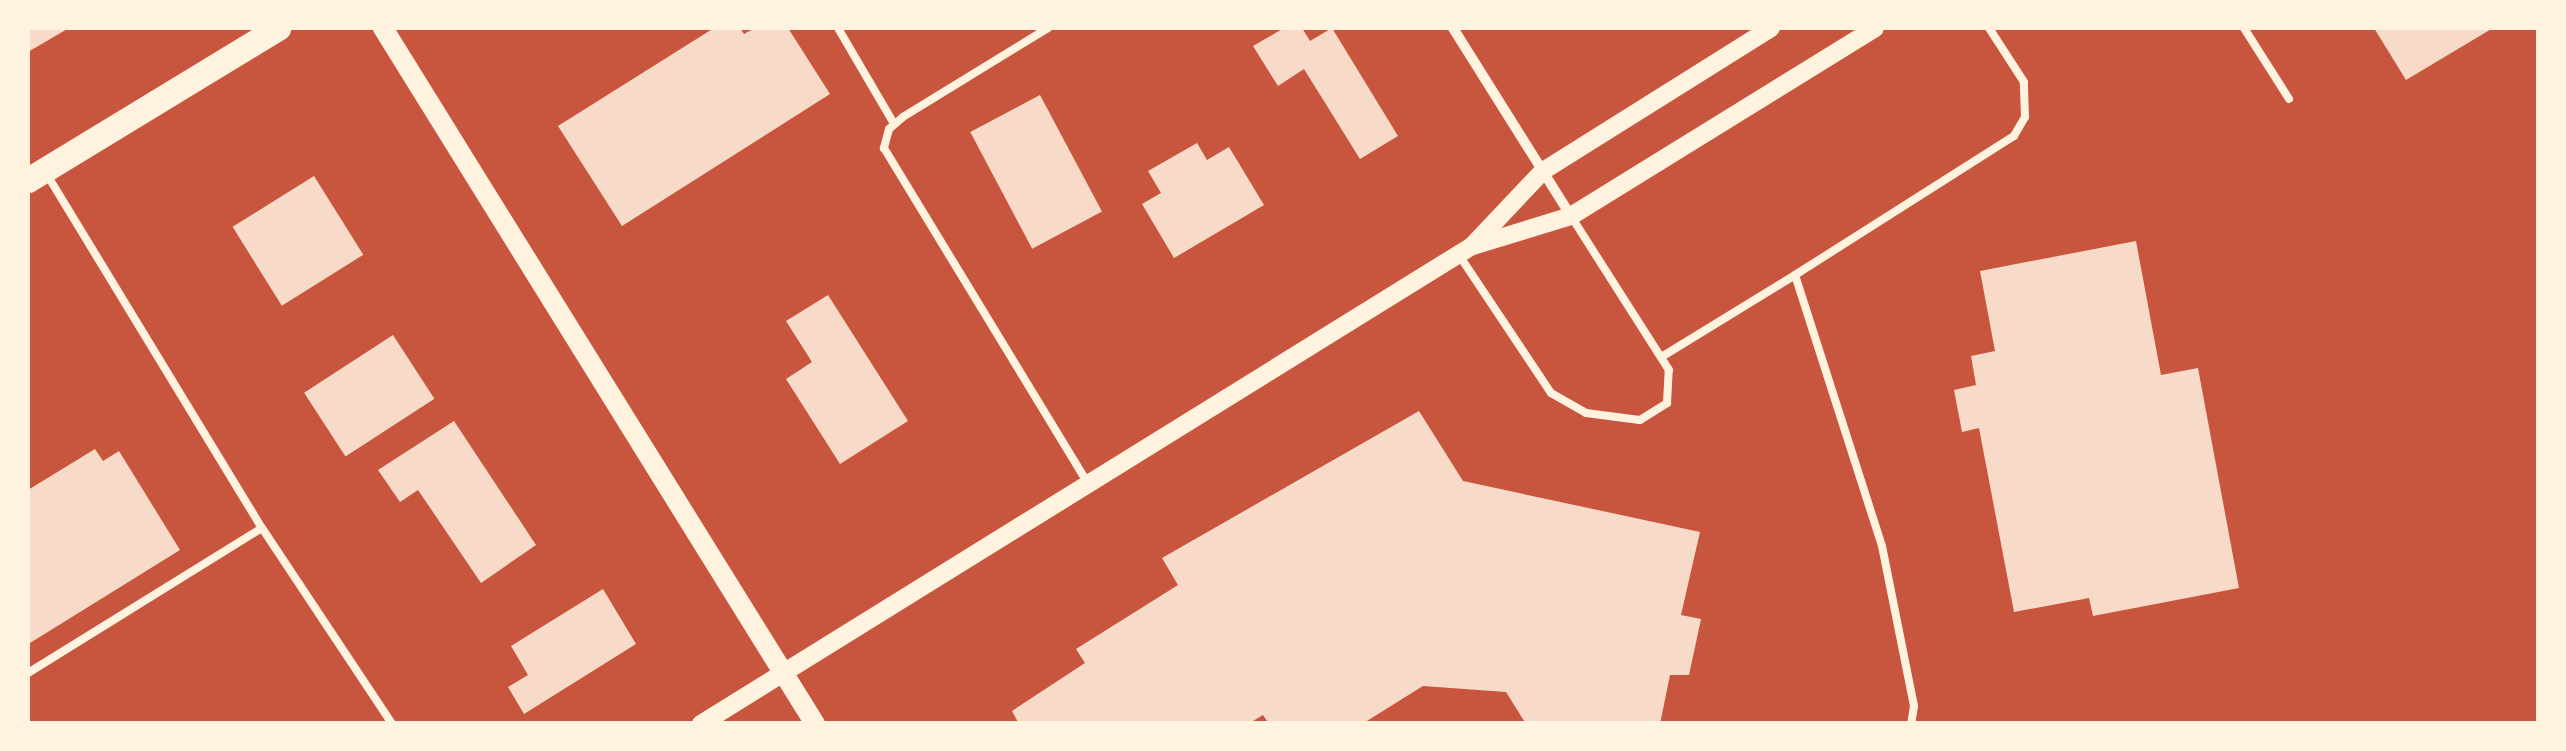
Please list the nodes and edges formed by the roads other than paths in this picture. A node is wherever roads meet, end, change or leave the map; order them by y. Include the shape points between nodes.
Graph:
1 (278, 28) edge
2 (384, 28) edge
3 (838, 28) edge
4 (1048, 28) edge
5 (1452, 28) edge
6 (1771, 28) edge
7 (1875, 28) edge
8 (1990, 28) edge
9 (2244, 28) edge
10 (2289, 99) dead end
11 (894, 124) junction
12 (1543, 171) junction
13 (36, 174) edge
14 (1571, 216) junction
15 (1466, 250) junction
16 (1795, 275) junction
17 (1662, 356) junction
18 (1087, 482) junction
19 (262, 528) junction
20 (28, 672) edge
21 (782, 672) junction
22 (392, 724) edge
23 (701, 724) edge
24 (815, 724) edge
25 (1912, 724) edge

1 - 13 main road
2 - 21 main road
3 - 11 lane
4 - 11 lane
5 - 12 street
6 - 12 street
7 - 14 street
8 - 16 lane via 2024,82 2025,117 2014,136
9 - 10 lane
11 - 18 lane via 884,142 891,165
12 - 14 street
12 - 15 street
13 - 19 lane
14 - 15 street
14 - 17 lane
15 - 17 lane via 1551,394 1586,413 1640,420 1667,403 1673,387
15 - 18 street
16 - 17 lane
16 - 25 lane via 1882,546
18 - 21 street
19 - 20 lane
19 - 22 lane
21 - 23 street
21 - 24 main road

